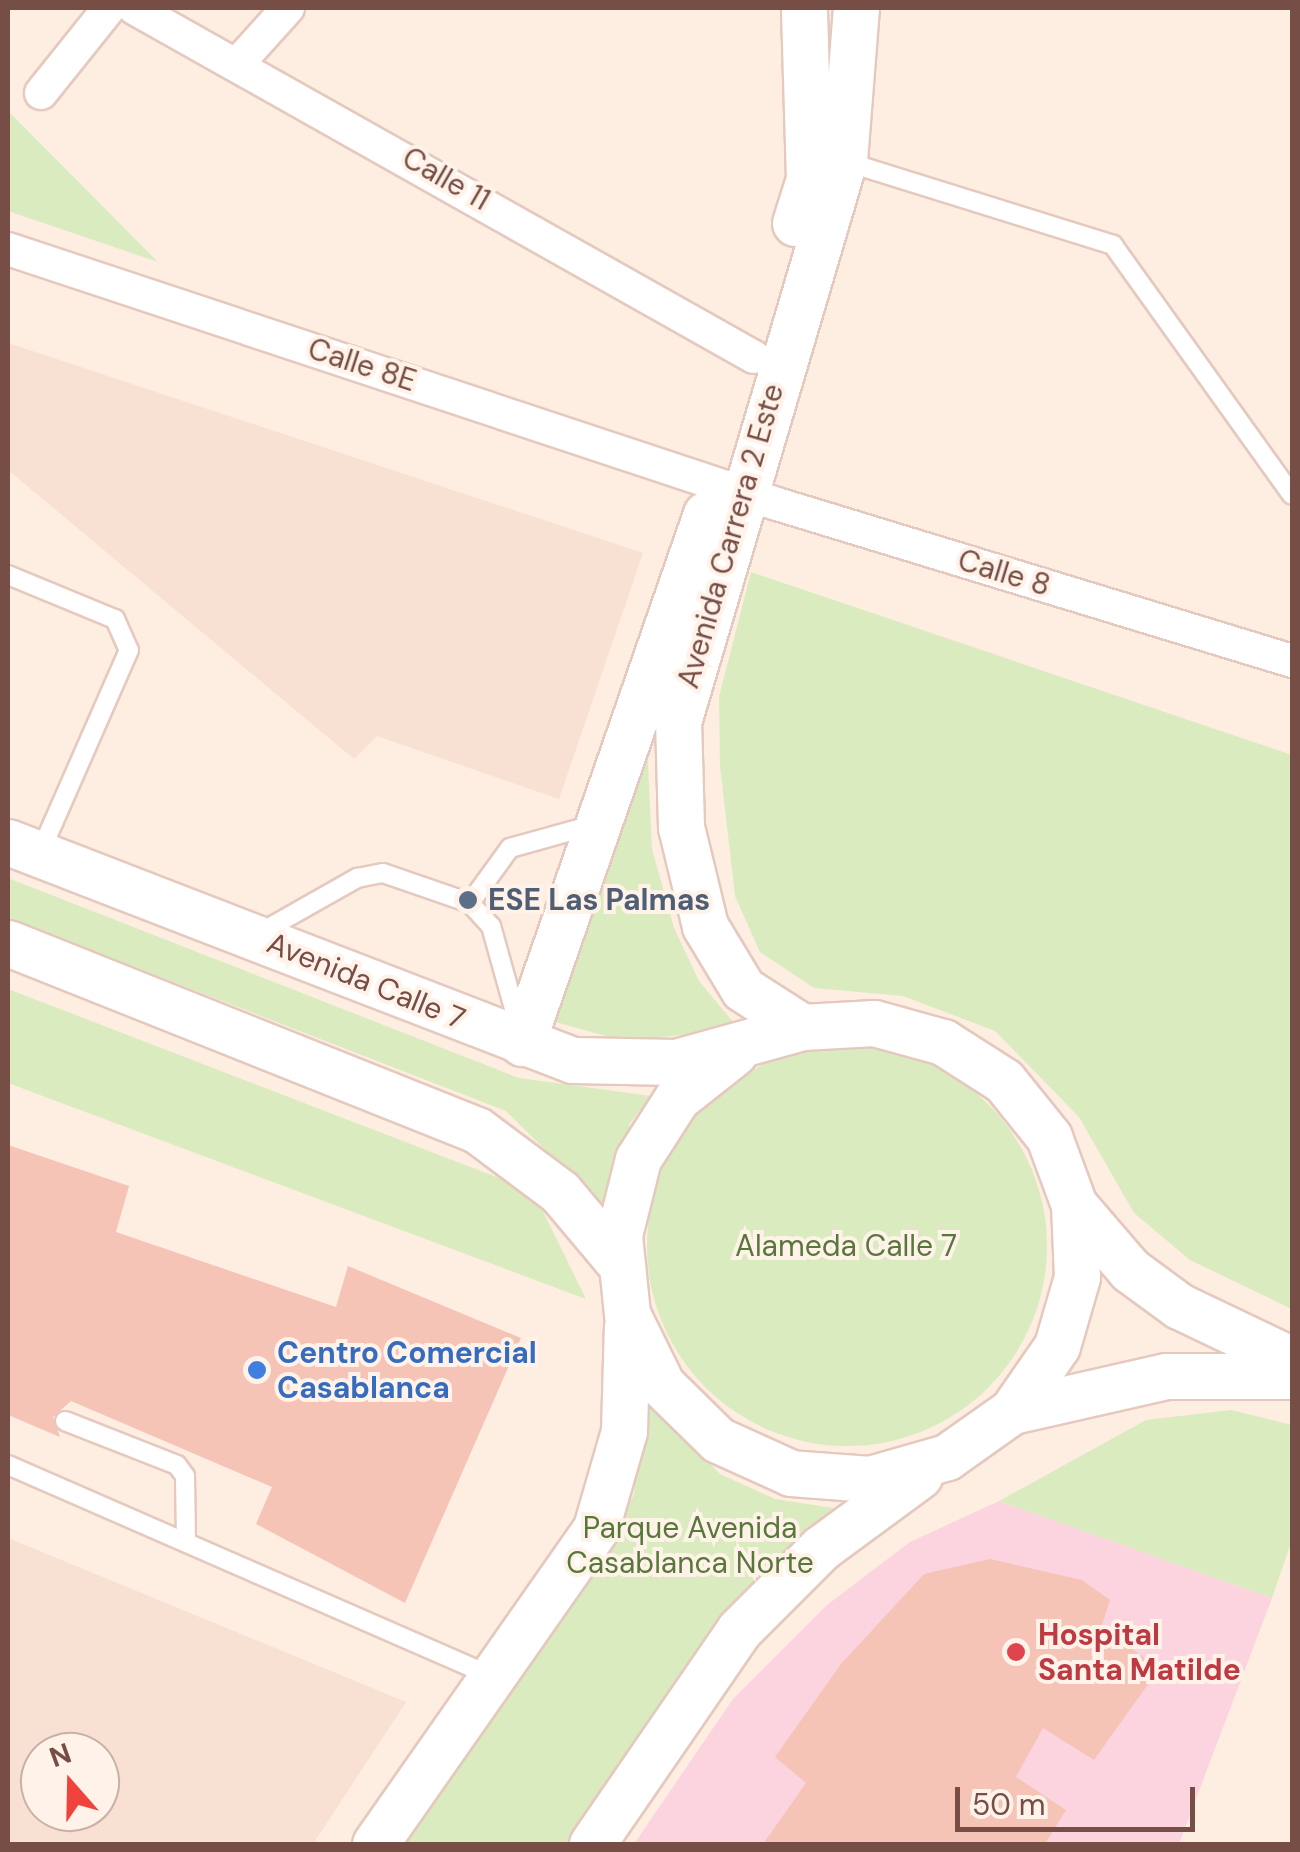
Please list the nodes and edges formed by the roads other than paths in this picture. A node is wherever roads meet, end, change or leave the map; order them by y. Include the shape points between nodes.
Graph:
1 (109, 8) edge
2 (134, 8) edge
3 (288, 8) edge
4 (856, 8) edge
5 (807, 26) edge
6 (240, 60) junction
7 (41, 94) dead end
8 (844, 160) junction
9 (8, 249) edge
10 (754, 357) junction
11 (730, 486) junction
12 (1292, 495) edge
13 (8, 575) edge
14 (1292, 661) edge
15 (598, 824) junction
16 (24, 848) edge
17 (470, 904) junction
18 (252, 937) junction
19 (8, 943) edge
20 (802, 1027) junction
21 (522, 1043) junction
22 (734, 1053) junction
23 (1074, 1205) junction
24 (622, 1266) junction
25 (627, 1314) junction
26 (1292, 1360) edge
27 (1292, 1376) edge
28 (1012, 1411) junction
29 (65, 1420) dead end
30 (947, 1457) junction
31 (8, 1465) edge
32 (186, 1541) junction
33 (490, 1676) junction
34 (375, 1844) edge
35 (592, 1844) edge

1 - 7 street
2 - 6 street, Calle 11
3 - 6 street
4 - 8 main road, Avenida Carrera 2 Este
5 - 10 main road, Avenida Carrera 2 Este via 809,180
6 - 10 street, Calle 11
8 - 11 main road, Avenida Carrera 2 Este
8 - 12 lane via 1113,244
9 - 11 street, Calle 8E
10 - 11 main road, Avenida Carrera 2 Este
11 - 14 street, Calle 8
11 - 15 main road, Avenida Carrera 2 Este
11 - 20 main road, Avenida Carrera 2 Este via 678,722 681,827 720,961 769,1013
13 - 16 lane via 115,619 129,650
15 - 17 lane via 510,848
15 - 21 main road, Avenida Carrera 2 Este
16 - 18 main road, Avenida Calle 7
17 - 18 lane via 383,874 356,878
17 - 21 lane via 502,952
18 - 21 main road, Avenida Calle 7
19 - 24 main road via 477,1130 560,1192
20 - 22 main road, Avenida Calle 7
20 - 23 main road, Avenida Calle 7 via 874,1023 944,1042 1004,1081 1049,1137
21 - 22 main road, Avenida Calle 7 via 621,1066
22 - 24 main road, Avenida Calle 7 via 677,1098 638,1159 619,1236
23 - 26 main road, Avenida Calle 7 via 1130,1270 1179,1306
23 - 28 main road, Avenida Calle 7 via 1077,1277 1058,1346
24 - 25 main road, Avenida Calle 7
25 - 30 main road, Avenida Calle 7 via 662,1385 718,1440 773,1464 870,1479
25 - 33 main road via 614,1480 596,1528
27 - 28 main road, Avenida Calle 7 via 1166,1376
28 - 30 main road, Avenida Calle 7
29 - 32 lane via 176,1466 185,1476
30 - 35 main road via 821,1548 739,1630
31 - 32 lane
32 - 33 lane
33 - 34 main road

